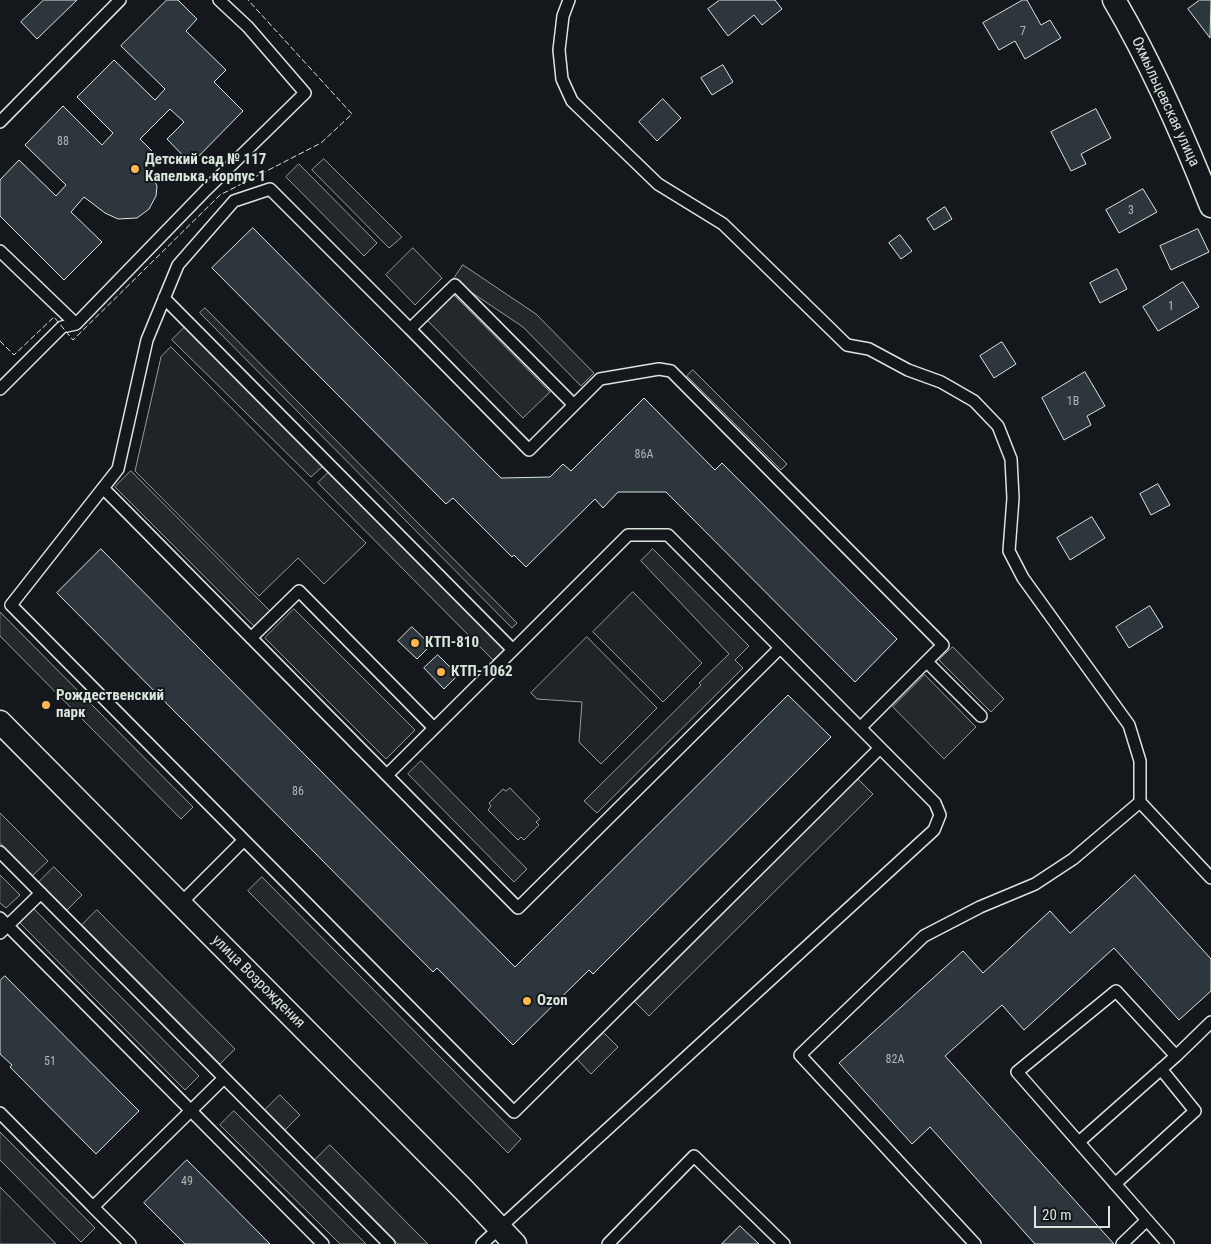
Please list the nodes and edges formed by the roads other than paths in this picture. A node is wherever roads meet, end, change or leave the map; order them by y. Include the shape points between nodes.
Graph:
1 (120, 0) edge
2 (219, 0) edge
3 (569, 0) edge
4 (1114, 0) edge
5 (0, 122) edge
6 (1211, 206) edge
7 (0, 251) edge
8 (164, 298) junction
9 (76, 324) junction
10 (410, 329) junction
11 (0, 389) edge
12 (574, 405) junction
13 (103, 488) junction
14 (251, 638) junction
15 (780, 648) junction
16 (513, 650) junction
17 (927, 662) junction
18 (980, 716) dead end
19 (0, 722) edge
20 (434, 728) junction
21 (860, 728) junction
22 (880, 748) junction
23 (386, 775) junction
24 (1140, 802) junction
25 (244, 840) junction
26 (0, 852) edge
27 (1211, 878) edge
28 (41, 893) junction
29 (180, 904) junction
30 (2, 926) edge
31 (1211, 1022) edge
32 (1176, 1056) junction
33 (1161, 1069) junction
34 (224, 1078) junction
35 (191, 1110) junction
36 (0, 1113) edge
37 (1079, 1142) junction
38 (1115, 1184) junction
39 (94, 1208) junction
40 (1147, 1220) junction
41 (499, 1227) junction
42 (130, 1244) edge
43 (323, 1244) edge
44 (389, 1244) edge
45 (482, 1244) edge
46 (515, 1244) edge
47 (608, 1244) edge
48 (784, 1244) edge
49 (975, 1244) edge
50 (1122, 1244) edge
51 (1168, 1244) edge

1 - 5 lane
2 - 9 lane via 305,93
3 - 24 lane via 563,16 559,50 562,79 572,101 591,121 658,184 723,224 847,345 869,350 941,382 974,401 998,426 1011,459 1014,498 1009,551 1023,578 1129,724 1140,761
4 - 6 street, Охмыльцевская улица via 1135,35 1183,135
7 - 9 lane
8 - 10 lane via 178,265 234,201 270,189
8 - 13 lane via 147,340 118,469
8 - 16 lane
9 - 11 lane via 62,327
10 - 12 lane via 455,285
10 - 12 lane via 529,450
12 - 17 lane via 600,379 659,369 671,371 943,645
13 - 14 lane
13 - 25 lane via 11,606
14 - 20 lane via 298,591
14 - 23 lane
15 - 16 lane via 668,535 628,535
15 - 21 lane
15 - 23 lane via 518,908
16 - 20 lane
17 - 18 lane
17 - 21 lane
19 - 29 street, улица Возрождения
20 - 23 lane
21 - 22 lane
22 - 25 lane via 514,1112
22 - 41 lane via 934,803 940,816 934,830
24 - 27 lane
24 - 49 lane via 1073,859 1035,884 980,907 924,936 800,1055
25 - 29 lane
26 - 28 lane
28 - 30 lane
28 - 34 lane
29 - 41 street, улица Возрождения
30 - 35 lane
31 - 32 lane
32 - 33 lane
32 - 37 lane via 1116,991 1017,1072
33 - 37 lane
33 - 38 lane via 1196,1111
34 - 35 lane
34 - 44 lane
35 - 39 lane
35 - 43 lane
36 - 39 lane
37 - 38 lane
38 - 40 lane
39 - 42 lane
40 - 50 lane
40 - 51 lane
41 - 45 lane
41 - 46 street, улица Возрождения
47 - 48 lane via 694,1156

